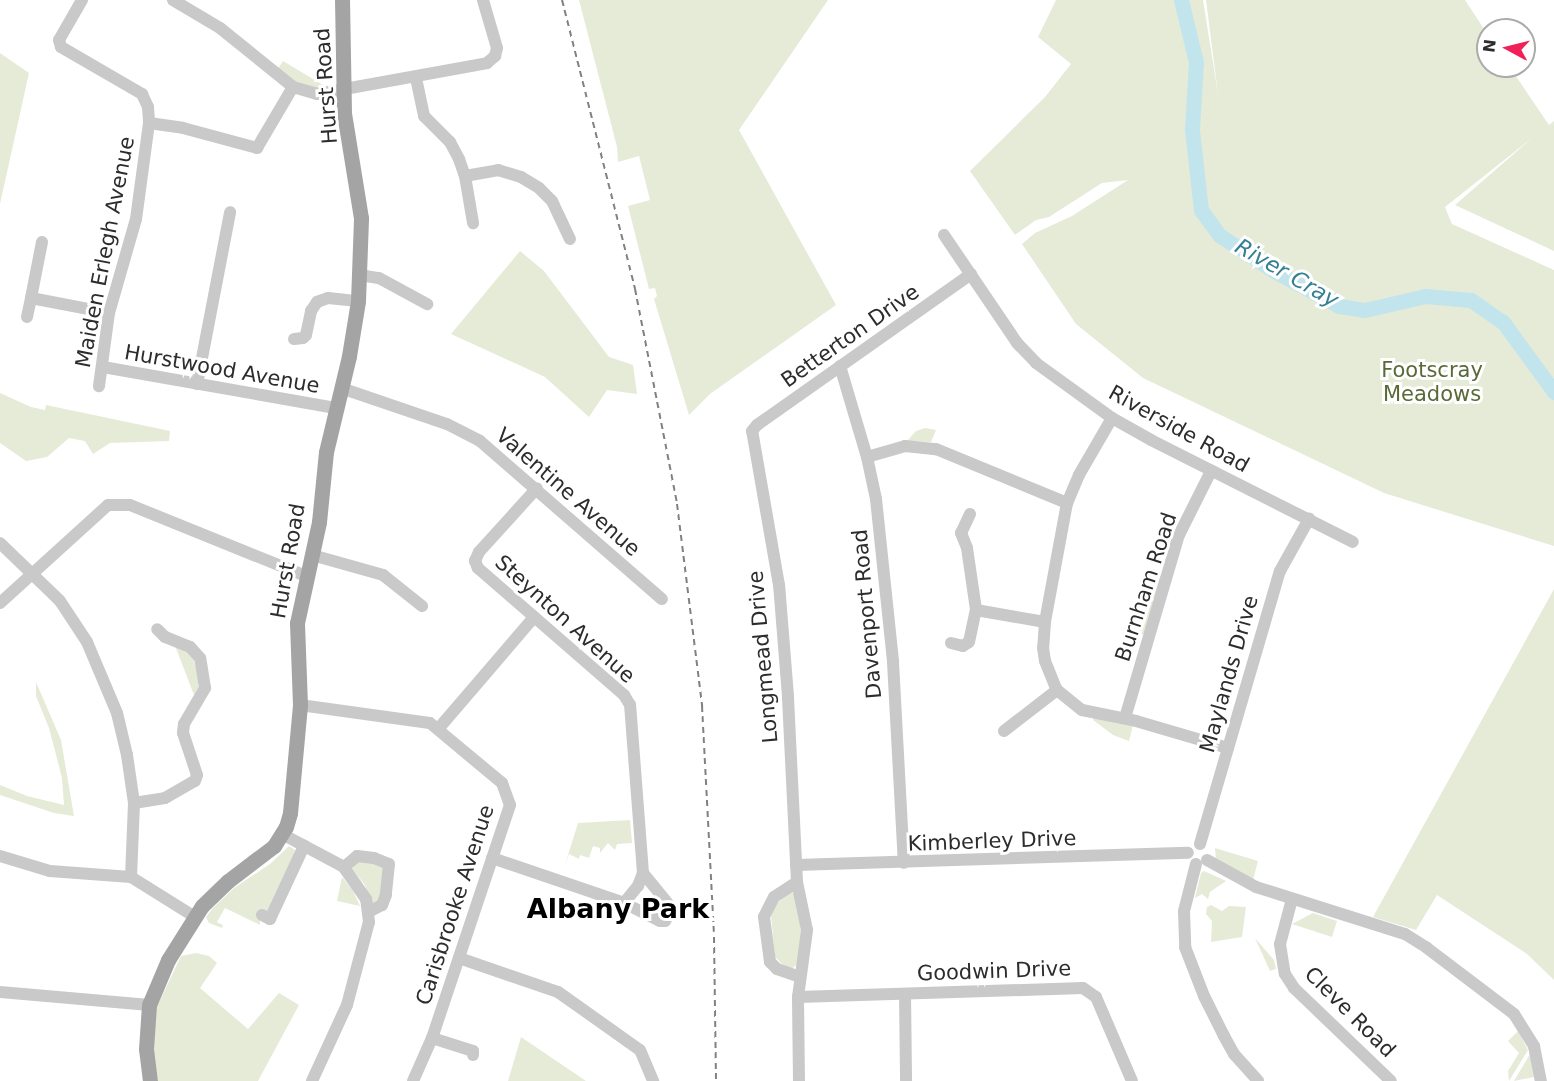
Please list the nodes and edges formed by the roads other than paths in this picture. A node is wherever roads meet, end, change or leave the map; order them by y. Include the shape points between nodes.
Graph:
1 (82, 0) edge
2 (173, 0) edge
3 (342, 0) edge
4 (483, 0) edge
5 (416, 78) junction
6 (293, 87) junction
7 (344, 89) junction
8 (149, 123) junction
9 (465, 177) junction
10 (230, 212) dead end
11 (472, 223) dead end
12 (944, 235) dead end
13 (570, 239) dead end
14 (42, 242) dead end
15 (971, 274) junction
16 (359, 275) junction
17 (31, 298) junction
18 (358, 301) junction
19 (427, 304) dead end
20 (109, 313) junction
21 (27, 317) dead end
22 (294, 339) dead end
23 (840, 366) junction
24 (103, 367) junction
25 (197, 384) junction
26 (99, 386) dead end
27 (341, 388) junction
28 (335, 408) junction
29 (1112, 418) junction
30 (752, 431) joint
31 (867, 457) junction
32 (1211, 471) junction
33 (537, 488) junction
34 (1067, 503) junction
35 (969, 514) dead end
36 (1308, 519) junction
37 (1353, 542) dead end
38 (0, 543) edge
39 (312, 555) junction
40 (33, 573) junction
41 (306, 576) junction
42 (662, 599) dead end
43 (0, 603) edge
44 (422, 606) dead end
45 (976, 610) junction
46 (534, 617) junction
47 (1045, 622) junction
48 (152, 642) dead end
49 (951, 643) dead end
50 (1057, 690) junction
51 (300, 705) junction
52 (1125, 718) junction
53 (440, 728) junction
54 (1004, 731) dead end
55 (1228, 748) junction
56 (134, 803) junction
57 (282, 834) junction
58 (1200, 844) junction
59 (304, 846) junction
60 (0, 856) edge
61 (492, 858) junction
62 (1197, 859) junction
63 (904, 863) junction
64 (796, 865) junction
65 (344, 867) junction
66 (643, 873) junction
67 (131, 877) junction
68 (797, 882) junction
69 (1292, 899) junction
70 (624, 903) junction
71 (370, 911) junction
72 (262, 915) dead end
73 (195, 917) junction
74 (459, 958) junction
75 (800, 977) junction
76 (0, 992) edge
77 (905, 994) junction
78 (798, 997) junction
79 (149, 1005) junction
80 (432, 1038) junction
81 (473, 1055) dead end
82 (1130, 1080) edge
83 (150, 1081) edge
84 (312, 1081) edge
85 (412, 1081) edge
86 (653, 1081) edge
87 (799, 1081) edge
88 (906, 1081) edge
89 (1258, 1081) edge
90 (1391, 1081) edge
91 (1541, 1081) edge

1 - 8 street, Maiden Erlegh Avenue via 59,40 61,47 142,94
2 - 6 street via 220,28
3 - 7 main road, Hurst Road
4 - 5 street via 497,48 491,60
5 - 7 street
5 - 9 street via 424,116 450,142
6 - 7 street via 317,94
6 - 8 street via 262,149
7 - 16 main road, Hurst Road via 360,204
8 - 20 street, Maiden Erlegh Avenue via 134,226
9 - 11 street
9 - 13 street via 498,170 530,182 552,201
10 - 25 street
12 - 15 street, Riverside Road
14 - 17 street
15 - 23 street, Betterton Drive
15 - 29 street, Riverside Road via 1017,343 1036,363
16 - 18 main road, Hurst Road
16 - 19 street via 379,278
17 - 20 street
17 - 21 street
18 - 22 street via 328,298 317,302 306,335
18 - 27 main road, Hurst Road
20 - 24 street, Maiden Erlegh Avenue
23 - 30 street, Betterton Drive
23 - 31 street, Davenport Road
24 - 25 street, Hurstwood Avenue
24 - 26 street, Maiden Erlegh Avenue
25 - 28 street, Hurstwood Avenue
27 - 28 main road, Hurst Road
27 - 33 street, Valentine Avenue via 456,428 480,441
28 - 39 main road, Hurst Road
29 - 32 street, Riverside Road
29 - 34 street
30 - 64 street, Longmead Drive via 785,642
31 - 34 street via 905,446 936,449
31 - 63 street, Davenport Road via 876,499 893,662
32 - 36 street, Riverside Road
32 - 52 street, Burnham Road via 1179,535
33 - 42 street, Valentine Avenue
33 - 46 street, Steynton Avenue via 475,561 478,568
34 - 47 street
35 - 45 street via 955,533 967,548
36 - 37 street, Riverside Road
36 - 55 street, Maylands Drive via 1280,571
38 - 40 street
39 - 41 main road, Hurst Road
39 - 44 street via 383,575
40 - 41 street via 108,505 130,505
40 - 43 street
40 - 56 street via 60,602 87,642 117,713
41 - 51 main road, Hurst Road via 297,623
45 - 47 street
45 - 49 street via 969,642 963,646
46 - 53 street
46 - 66 street, Steynton Avenue via 624,695 630,705
47 - 50 street via 1045,661
48 - 56 street via 161,633 190,647 200,658 205,688 184,724 183,733 197,775 195,781 165,798
50 - 52 street via 1082,710
50 - 54 street
51 - 53 street, Carisbrooke Avenue via 430,723
51 - 57 main road, Hurst Road via 290,813
52 - 55 street
53 - 61 street, Carisbrooke Avenue via 502,783 510,805
55 - 58 street, Maylands Drive
56 - 67 street
57 - 59 street
57 - 73 main road, Hurst Road via 264,856 217,891
58 - 62 street via 1192,847
58 - 62 street via 1209,854
59 - 65 street
59 - 72 street via 270,919
60 - 67 street via 50,871
61 - 70 street
61 - 74 street, Carisbrooke Avenue
62 - 63 street, Kimberley Drive
62 - 69 street
62 - 89 street via 1184,911 1185,947 1203,996 1224,1036
63 - 64 street, Kimberley Drive
64 - 68 street, Longmead Drive
65 - 71 street via 359,886
65 - 71 street via 357,856 389,864 382,905
66 - 70 street
66 - 70 street via 670,906 668,917 660,921
67 - 73 street
68 - 75 street, Longmead Drive via 807,930
68 - 75 street via 774,897 764,917 770,962 777,969
69 - 90 street, Cleve Road via 1280,944 1286,974 1294,988
69 - 91 street via 1405,934 1427,948 1514,1014 1534,1046
71 - 84 street via 347,1005
73 - 79 main road, Hurst Road via 168,960
74 - 80 street, Carisbrooke Avenue
74 - 86 street via 558,992 640,1050
75 - 78 street, Longmead Drive
76 - 79 street
77 - 78 street, Goodwin Drive
77 - 82 street, Goodwin Drive via 1083,988 1096,998
77 - 88 street
78 - 87 street, Longmead Drive
79 - 83 main road, Hurst Road via 146,1049
80 - 81 street via 473,1051
80 - 85 street, Carisbrooke Avenue

